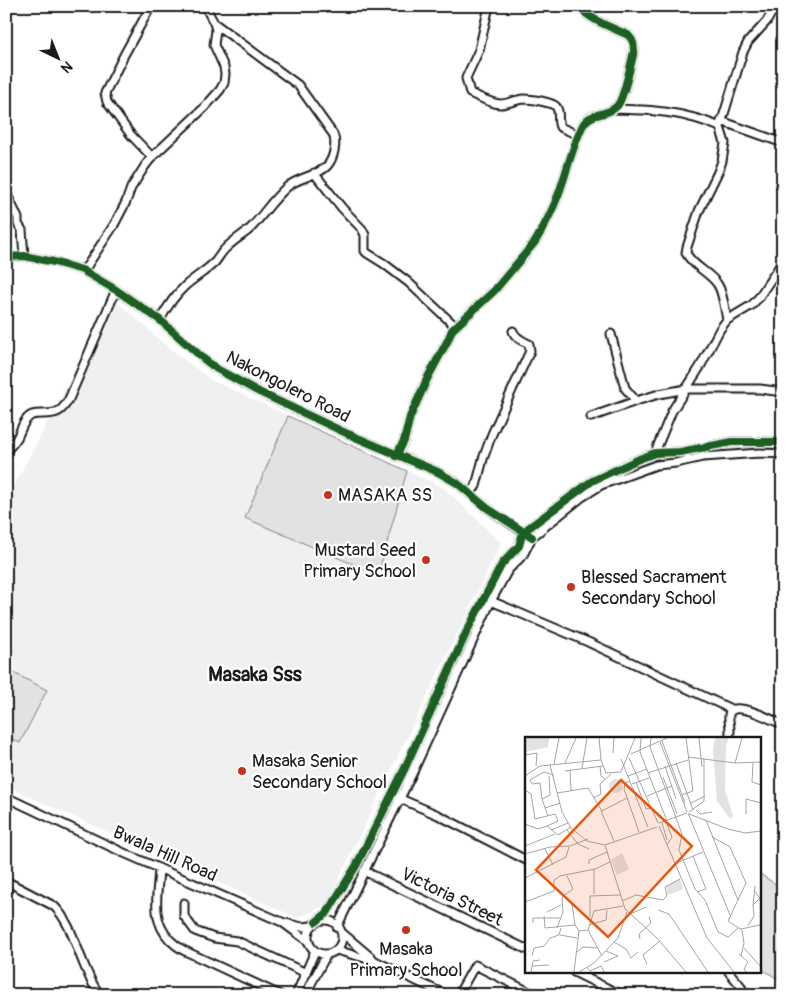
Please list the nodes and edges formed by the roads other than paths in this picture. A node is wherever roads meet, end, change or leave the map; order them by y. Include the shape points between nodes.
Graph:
1 (151, 6) edge
2 (205, 6) edge
3 (489, 6) edge
4 (578, 6) edge
5 (775, 6) edge
6 (214, 23) junction
7 (613, 109) junction
8 (720, 124) junction
9 (578, 135) junction
10 (783, 143) edge
11 (152, 157) junction
12 (314, 173) junction
13 (6, 192) edge
14 (24, 256) junction
15 (6, 257) edge
16 (783, 261) edge
17 (82, 270) junction
18 (116, 290) junction
19 (160, 320) junction
20 (727, 320) junction
21 (455, 326) junction
22 (513, 331) dead end
23 (611, 334) dead end
24 (686, 389) junction
25 (783, 392) edge
26 (636, 401) junction
27 (591, 417) dead end
28 (783, 442) edge
29 (6, 450) edge
30 (655, 454) junction
31 (783, 454) edge
32 (396, 456) junction
33 (656, 465) junction
34 (470, 494) junction
35 (523, 532) junction
36 (532, 537) junction
37 (491, 601) junction
38 (733, 710) junction
39 (783, 724) edge
40 (729, 737) edge
41 (391, 795) junction
42 (6, 798) edge
43 (400, 799) junction
44 (525, 860) edge
45 (159, 868) junction
46 (364, 871) junction
47 (6, 881) edge
48 (184, 903) dead end
49 (282, 922) junction
50 (314, 924) junction
51 (339, 929) junction
52 (309, 942) junction
53 (525, 949) edge
54 (336, 950) junction
55 (315, 952) junction
56 (327, 954) junction
57 (375, 961) junction
58 (306, 973) junction
59 (578, 974) edge
60 (731, 974) edge
61 (101, 995) edge
62 (280, 995) edge
63 (296, 995) edge
64 (305, 995) edge
65 (446, 995) edge
66 (458, 995) edge
67 (535, 995) edge
68 (621, 995) edge
69 (745, 995) edge

1 - 11 street via 105,93 107,102 131,135
2 - 6 street
3 - 9 street via 479,50 466,78 470,93 498,104 523,99 554,105 558,109 559,126
4 - 7 street via 592,19 632,38 634,51 621,99
5 - 8 street via 743,52
6 - 11 street via 217,32 214,45 225,71 223,86
6 - 12 street via 298,85 333,134 336,145 330,161
7 - 8 street via 675,114
7 - 9 street via 588,119
8 - 10 street
8 - 20 street via 724,143 722,161 699,211 686,253 719,287
9 - 21 street via 558,195 535,242 494,291
11 - 17 street via 131,188 114,225
12 - 19 street via 287,187 252,227 184,287
12 - 21 street via 362,229 365,251 408,282
13 - 14 street via 22,230
14 - 15 street, Nakongolero Road
14 - 17 street, Nakongolero Road
16 - 20 street via 752,305
17 - 18 street, Nakongolero Road
18 - 19 street, Nakongolero Road
18 - 29 street via 64,408 30,416
19 - 32 street, Nakongolero Road via 205,360 237,381
20 - 24 street
21 - 32 street via 428,377
22 - 34 street via 529,344 530,351 492,434 476,486
23 - 26 street via 625,388
24 - 25 street
24 - 26 street
24 - 30 street via 672,411
26 - 27 street
28 - 30 street via 732,442
30 - 33 street
30 - 35 street via 592,481
31 - 33 street via 703,457
32 - 34 street, Nakongolero Road via 438,472
33 - 36 street via 601,486 582,497
34 - 35 street, Nakongolero Road
35 - 36 street, Nakongolero Road
35 - 41 street via 519,546 502,564 467,632
36 - 37 street
37 - 38 street
37 - 43 street
38 - 39 street via 744,709
38 - 40 street via 729,715
41 - 43 street
41 - 50 street via 356,866 327,913
42 - 45 street, Bwala Hill Road
43 - 44 street
43 - 46 street
45 - 49 street, Bwala Hill Road
45 - 62 street via 155,906 159,925 170,940 182,950
46 - 51 street
46 - 53 street, Victoria Street
47 - 61 street via 60,912 89,977
48 - 58 street via 184,916 195,931 237,941
49 - 50 street via 302,927
49 - 52 street, Bwala Hill Road
50 - 51 street via 329,920
50 - 52 street via 308,934
51 - 54 street via 342,942
51 - 57 street
52 - 55 street
54 - 56 street
54 - 57 street
55 - 56 street
55 - 58 street
56 - 64 street
57 - 65 street
58 - 63 street
59 - 68 street
60 - 69 street
66 - 67 street via 475,965

